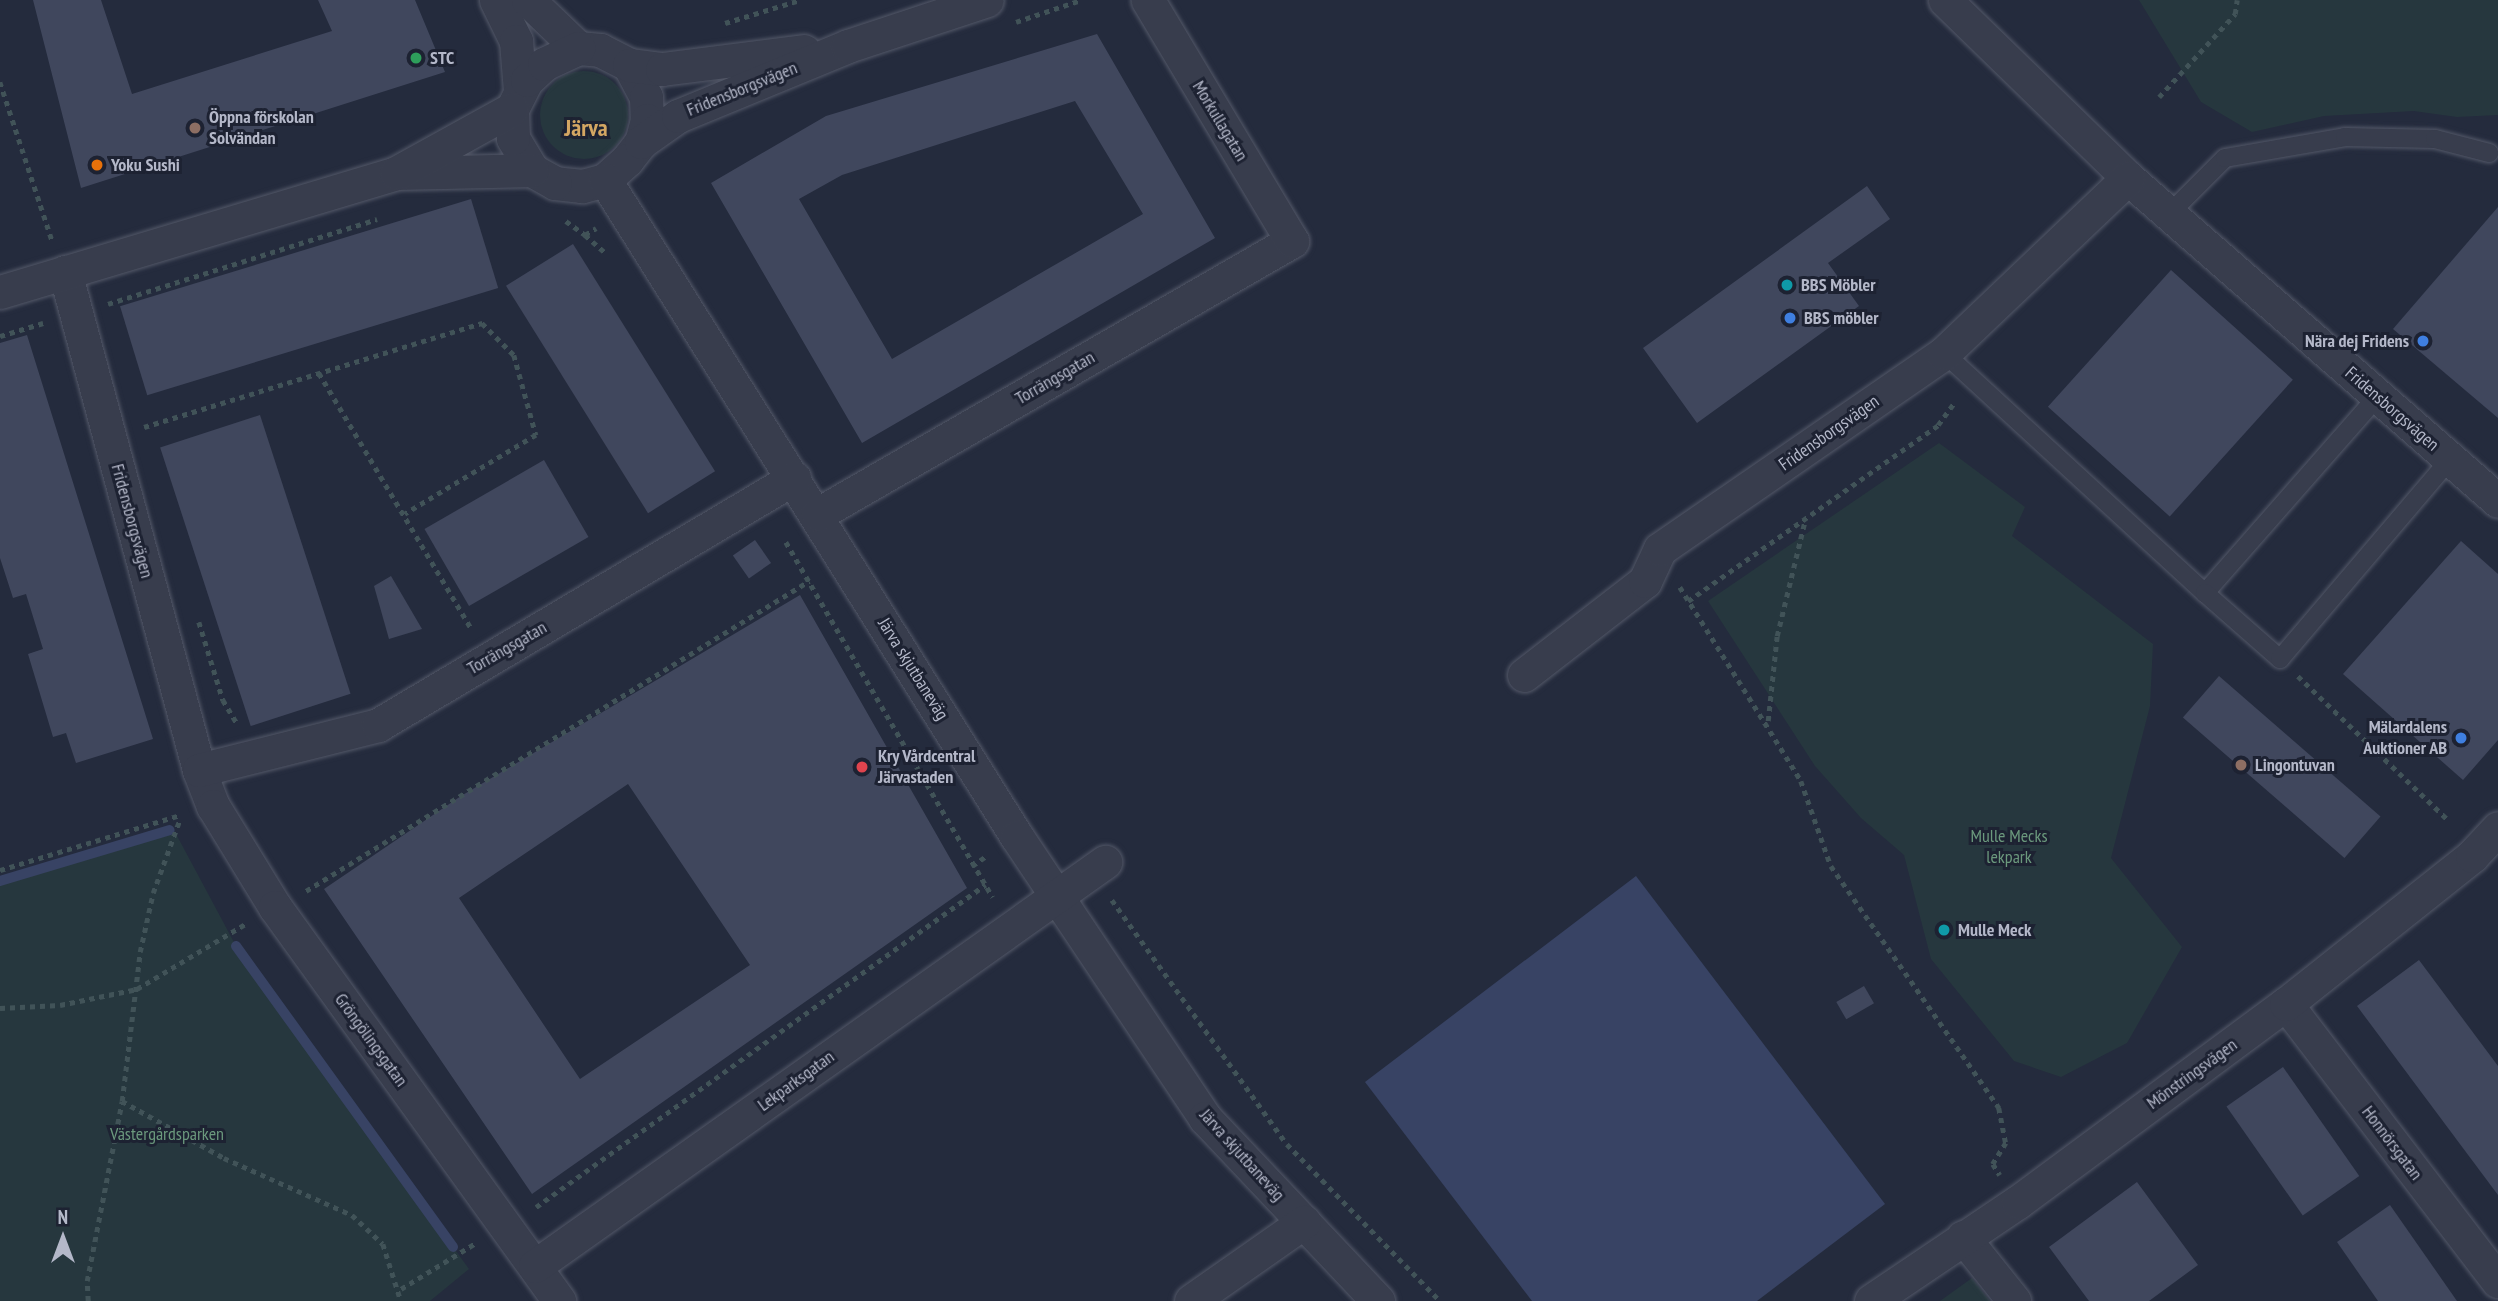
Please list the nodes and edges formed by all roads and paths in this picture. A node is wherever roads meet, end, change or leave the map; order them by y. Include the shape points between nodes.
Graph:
1 (496, 0) edge
2 (987, 0) edge
3 (1148, 0) edge
4 (1945, 0) edge
5 (2238, 0) edge
6 (946, 6) edge
7 (537, 10) edge
8 (848, 46) junction
9 (578, 48) junction
10 (629, 65) junction
11 (0, 82) edge
12 (2159, 97) dead end
13 (516, 100) junction
14 (641, 142) junction
15 (2489, 153) dead end
16 (532, 170) junction
17 (396, 173) junction
18 (2128, 178) junction
19 (605, 180) junction
20 (626, 211) junction
21 (2169, 214) junction
22 (388, 216) dead end
23 (559, 216) dead end
24 (585, 235) junction
25 (52, 241) dead end
26 (1292, 241) joint
27 (608, 255) dead end
28 (65, 272) junction
29 (0, 292) edge
30 (117, 302) junction
31 (75, 314) junction
32 (112, 314) dead end
33 (0, 336) edge
34 (1944, 353) junction
35 (319, 373) junction
36 (2377, 397) junction
37 (136, 415) dead end
38 (1938, 425) dead end
39 (140, 428) junction
40 (144, 441) dead end
41 (2449, 460) junction
42 (794, 478) junction
43 (761, 499) junction
44 (2498, 501) edge
45 (405, 514) junction
46 (818, 514) junction
47 (1805, 519) junction
48 (1660, 549) junction
49 (809, 581) junction
50 (2205, 593) junction
51 (1688, 601) junction
52 (196, 610) dead end
53 (463, 640) dead end
54 (2280, 659) junction
55 (1524, 675) dead end
56 (1768, 721) junction
57 (243, 731) dead end
58 (199, 770) junction
59 (197, 810) junction
60 (2448, 820) dead end
61 (2498, 828) edge
62 (1098, 867) joint
63 (0, 870) edge
64 (985, 885) junction
65 (1057, 895) junction
66 (275, 907) junction
67 (1012, 926) junction
68 (137, 989) junction
69 (2286, 1004) junction
70 (0, 1008) edge
71 (122, 1101) junction
72 (2018, 1202) junction
73 (527, 1213) dead end
74 (1304, 1222) junction
75 (1963, 1237) junction
76 (476, 1242) dead end
77 (535, 1266) junction
78 (2498, 1281) edge
79 (401, 1290) junction
80 (88, 1301) edge
81 (401, 1301) edge
82 (559, 1301) edge
83 (1191, 1301) edge
84 (1378, 1301) edge
85 (1440, 1301) edge
86 (1871, 1301) edge
87 (2014, 1301) edge

1 - 13 street via 516,41
2 - 6 street, Fridensborgsvägen
3 - 26 street, Morkullagatan
4 - 18 street, Fridensborgsvägen
5 - 12 path via 2235,14
6 - 8 street, Fridensborgsvägen
7 - 9 street
8 - 10 street, Fridensborgsvägen via 662,69
8 - 14 street, Fridensborgsvägen via 678,116
9 - 10 street via 600,50
9 - 13 street via 544,64
10 - 14 street via 646,97 647,120
11 - 25 path
13 - 16 street via 513,138
13 - 17 street
14 - 19 street
15 - 21 lane via 2435,139 2345,136 2225,158
16 - 17 street
16 - 19 street via 567,186
17 - 28 street
18 - 21 street, Fridensborgsvägen
18 - 34 street, Fridensborgsvägen
19 - 20 street, Järva skjutbaneväg
20 - 24 path
20 - 42 street, Järva skjutbaneväg
21 - 36 street, Fridensborgsvägen
22 - 30 path
23 - 24 path
24 - 27 path
26 - 46 street, Torrängsgatan
28 - 29 street
28 - 31 street, Fridensborgsvägen
30 - 31 path
30 - 32 path
31 - 33 path
31 - 58 street, Fridensborgsvägen
34 - 48 street, Fridensborgsvägen
34 - 50 lane
35 - 39 path
35 - 45 path
35 - 45 path via 482,323 514,355 536,435
36 - 41 street, Fridensborgsvägen
36 - 50 lane
37 - 39 path
38 - 47 path
39 - 40 path
41 - 44 street, Fridensborgsvägen
41 - 54 lane
42 - 43 street, Torrängsgatan
42 - 46 street, Järva skjutbaneväg
43 - 49 path
43 - 58 street, Torrängsgatan via 378,724
45 - 53 path via 474,633
46 - 65 street, Järva skjutbaneväg
47 - 51 path
47 - 56 path via 1777,636
48 - 51 path
48 - 55 street via 1646,581
49 - 64 path
49 - 66 path
50 - 54 lane
51 - 56 path
52 - 57 path via 223,700
54 - 60 path
56 - 72 path via 1801,781 1831,866 1999,1108 2006,1143 1993,1164
58 - 59 street, Gröngölingsgatan
59 - 63 path
59 - 66 street, Gröngölingsgatan
59 - 68 path via 152,892
61 - 69 street, Mönstringsvägen via 2472,856
62 - 65 street, Lekparksgatan
62 - 85 path via 1287,1144
64 - 67 path
64 - 73 path
65 - 67 street, Lekparksgatan
65 - 74 street, Järva skjutbaneväg via 1205,1118
66 - 68 path
66 - 77 street, Gröngölingsgatan
67 - 77 street, Lekparksgatan
68 - 70 path via 60,1004
68 - 71 path
69 - 72 street, Mönstringsvägen
69 - 78 street, Honnörsgatan
71 - 79 path via 224,1158 352,1215 383,1244
71 - 80 path
72 - 75 street, Mönstringsvägen
74 - 83 street
74 - 84 street, Järva skjutbaneväg
75 - 86 street, Mönstringsvägen
75 - 87 street
76 - 79 path
77 - 82 street, Gröngölingsgatan
79 - 81 path

